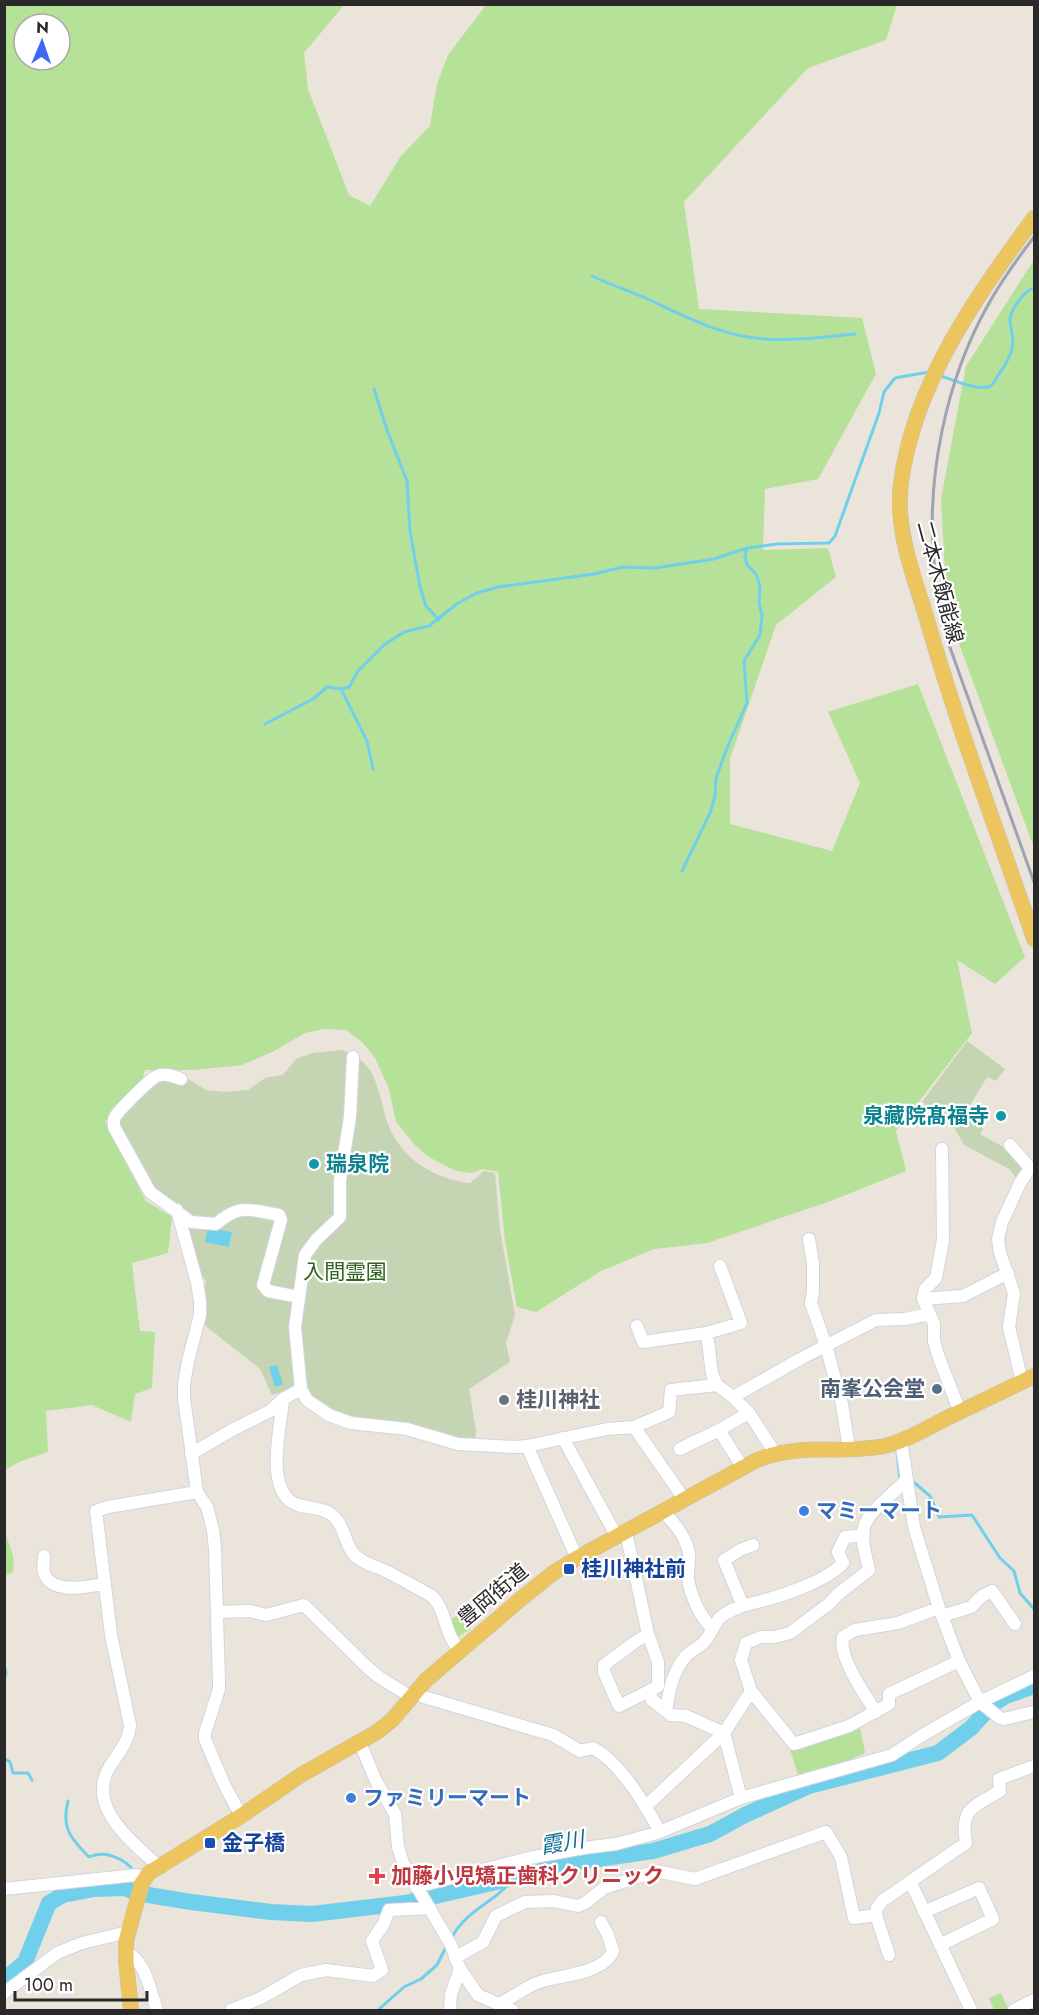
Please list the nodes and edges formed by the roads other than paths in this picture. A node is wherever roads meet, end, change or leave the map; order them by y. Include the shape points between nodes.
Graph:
1 (1035, 218) edge
2 (1035, 939) edge
3 (353, 1057) dead end
4 (181, 1079) dead end
5 (1010, 1145) dead end
6 (942, 1149) dead end
7 (177, 1210) junction
8 (809, 1239) dead end
9 (720, 1266) dead end
10 (1008, 1273) junction
11 (299, 1297) junction
12 (923, 1299) junction
13 (930, 1314) junction
14 (637, 1326) dead end
15 (707, 1333) junction
16 (826, 1346) junction
17 (1028, 1379) edge
18 (717, 1384) junction
19 (301, 1389) junction
20 (733, 1397) junction
21 (283, 1399) junction
22 (960, 1412) junction
23 (749, 1413) junction
24 (634, 1427) junction
25 (719, 1430) junction
26 (563, 1438) junction
27 (901, 1440) junction
28 (527, 1446) junction
29 (680, 1449) dead end
30 (849, 1449) junction
31 (775, 1453) junction
32 (191, 1454) junction
33 (743, 1468) junction
34 (906, 1480) junction
35 (197, 1492) junction
36 (685, 1500) junction
37 (663, 1512) junction
38 (621, 1535) junction
39 (864, 1535) junction
40 (753, 1545) dead end
41 (44, 1556) dead end
42 (577, 1558) junction
43 (104, 1584) junction
44 (743, 1606) junction
45 (217, 1612) junction
46 (941, 1612) junction
47 (1015, 1624) dead end
48 (712, 1629) junction
49 (648, 1634) junction
50 (460, 1650) junction
51 (959, 1661) junction
52 (1035, 1676) edge
53 (649, 1691) junction
54 (751, 1691) junction
55 (414, 1694) junction
56 (980, 1702) junction
57 (666, 1711) junction
58 (876, 1712) junction
59 (1035, 1712) edge
60 (724, 1732) junction
61 (360, 1743) junction
62 (1035, 1766) edge
63 (741, 1798) junction
64 (645, 1807) junction
65 (241, 1816) junction
66 (660, 1832) junction
67 (158, 1866) junction
68 (911, 1883) junction
69 (141, 1887) junction
70 (4, 1889) edge
71 (417, 1889) junction
72 (428, 1905) junction
73 (924, 1912) junction
74 (876, 1915) junction
75 (601, 1922) dead end
76 (128, 1932) junction
77 (940, 1945) junction
78 (125, 1951) junction
79 (890, 1955) dead end
80 (458, 1963) junction
81 (4, 1993) edge
82 (1035, 2000) edge
83 (499, 2004) junction
84 (131, 2010) edge
85 (157, 2010) edge
86 (231, 2010) edge
87 (450, 2010) edge
88 (512, 2010) edge
89 (971, 2010) edge
90 (1014, 2010) edge

1 - 2 main road, 二本木飯能線 via 972,309 934,374 912,432 900,503 904,538 932,638
3 - 11 street via 340,1217 305,1256
4 - 7 street via 166,1075 152,1079 114,1118 114,1127 150,1192
5 - 10 street via 1030,1168 1002,1222 998,1239
6 - 12 street via 943,1240 936,1278 924,1289
7 - 11 street via 191,1222 216,1224 227,1214 242,1209 279,1215 281,1220 263,1286 268,1291
7 - 32 street via 200,1300 184,1384
8 - 16 street via 813,1264 811,1303
9 - 15 street via 741,1323
10 - 12 street via 963,1296
10 - 17 street via 1014,1293 1009,1327
11 - 19 street via 295,1327
12 - 13 street
13 - 16 street via 876,1320
13 - 22 street via 939,1358
14 - 15 street via 643,1342
15 - 18 street
16 - 20 street
16 - 30 street
17 - 22 main road, 豊岡街道
18 - 20 street
18 - 24 street via 671,1390 669,1412
19 - 21 street
19 - 28 street via 313,1406 351,1423 407,1429 458,1444
20 - 23 street
21 - 32 street via 270,1411
21 - 50 street via 277,1472 283,1495 298,1505 322,1510 336,1518 353,1553 364,1562 432,1596
22 - 27 main road, 豊岡街道
23 - 25 street
23 - 31 street
24 - 26 street
24 - 36 street
25 - 29 street
25 - 33 street
26 - 28 street
26 - 38 street
27 - 30 main road, 豊岡街道
27 - 34 street
28 - 42 street
30 - 31 main road, 豊岡街道
31 - 33 main road, 豊岡街道
32 - 35 street
33 - 36 main road, 豊岡街道
34 - 39 street via 874,1510
34 - 46 street via 914,1527
35 - 43 street via 96,1511
35 - 45 street via 207,1507 213,1530
36 - 37 main road, 豊岡街道
37 - 38 main road, 豊岡街道
37 - 48 street via 687,1546 688,1580 704,1620
38 - 42 main road, 豊岡街道
38 - 49 street
39 - 44 street via 845,1537 838,1552 842,1565 803,1586
39 - 54 street via 869,1570 790,1633 746,1643 741,1660
40 - 44 street via 724,1560
41 - 43 street via 45,1578 51,1582 74,1589
42 - 50 main road, 豊岡街道
43 - 67 street via 130,1725 128,1739 106,1774 103,1801 123,1832
44 - 48 street via 722,1616
45 - 55 street via 250,1611 266,1615 304,1605 379,1677
45 - 65 street via 219,1689 205,1739
46 - 47 street via 971,1607 992,1591
46 - 51 street
46 - 58 street via 855,1630 843,1637 851,1672
48 - 57 street via 702,1644 687,1655 672,1679
49 - 53 street via 659,1678 658,1686
49 - 53 street via 604,1665 604,1672 619,1706
50 - 55 main road, 豊岡街道
51 - 56 street
51 - 58 street via 889,1694 889,1704
52 - 56 street
53 - 57 street via 652,1700
54 - 58 street via 794,1744 838,1731
54 - 60 street
55 - 61 main road, 豊岡街道 via 392,1720
55 - 64 street via 553,1735 580,1751 593,1748 618,1765
56 - 59 street via 1005,1719
56 - 63 street via 892,1755
57 - 60 street
60 - 63 street
60 - 64 street
61 - 65 main road, 豊岡街道 via 301,1774
61 - 71 street via 394,1814 398,1847
62 - 68 street via 999,1779 1000,1791 967,1813 966,1843
63 - 66 street
64 - 66 street
65 - 67 main road, 豊岡街道
66 - 71 street via 615,1844 529,1858
67 - 69 main road, 豊岡街道
68 - 73 street
68 - 74 street via 882,1901
69 - 70 street via 136,1875
69 - 76 main road
71 - 72 street
72 - 80 street
72 - 86 street via 389,1910 372,1941 382,1970 373,1976 326,1970 301,1975
73 - 77 street
73 - 77 street via 979,1888 993,1919
74 - 79 street
74 - 80 street via 854,1918 841,1857 826,1832 694,1879 656,1871 604,1888 578,1906 554,1901 525,1902 496,1916 483,1941
75 - 83 street via 613,1951 605,1963 536,1983
76 - 78 main road
76 - 81 street via 57,1953
77 - 89 street
78 - 84 main road
78 - 85 street via 136,1959 145,1974
80 - 83 street via 478,1995
80 - 87 street
82 - 90 street
83 - 88 street

